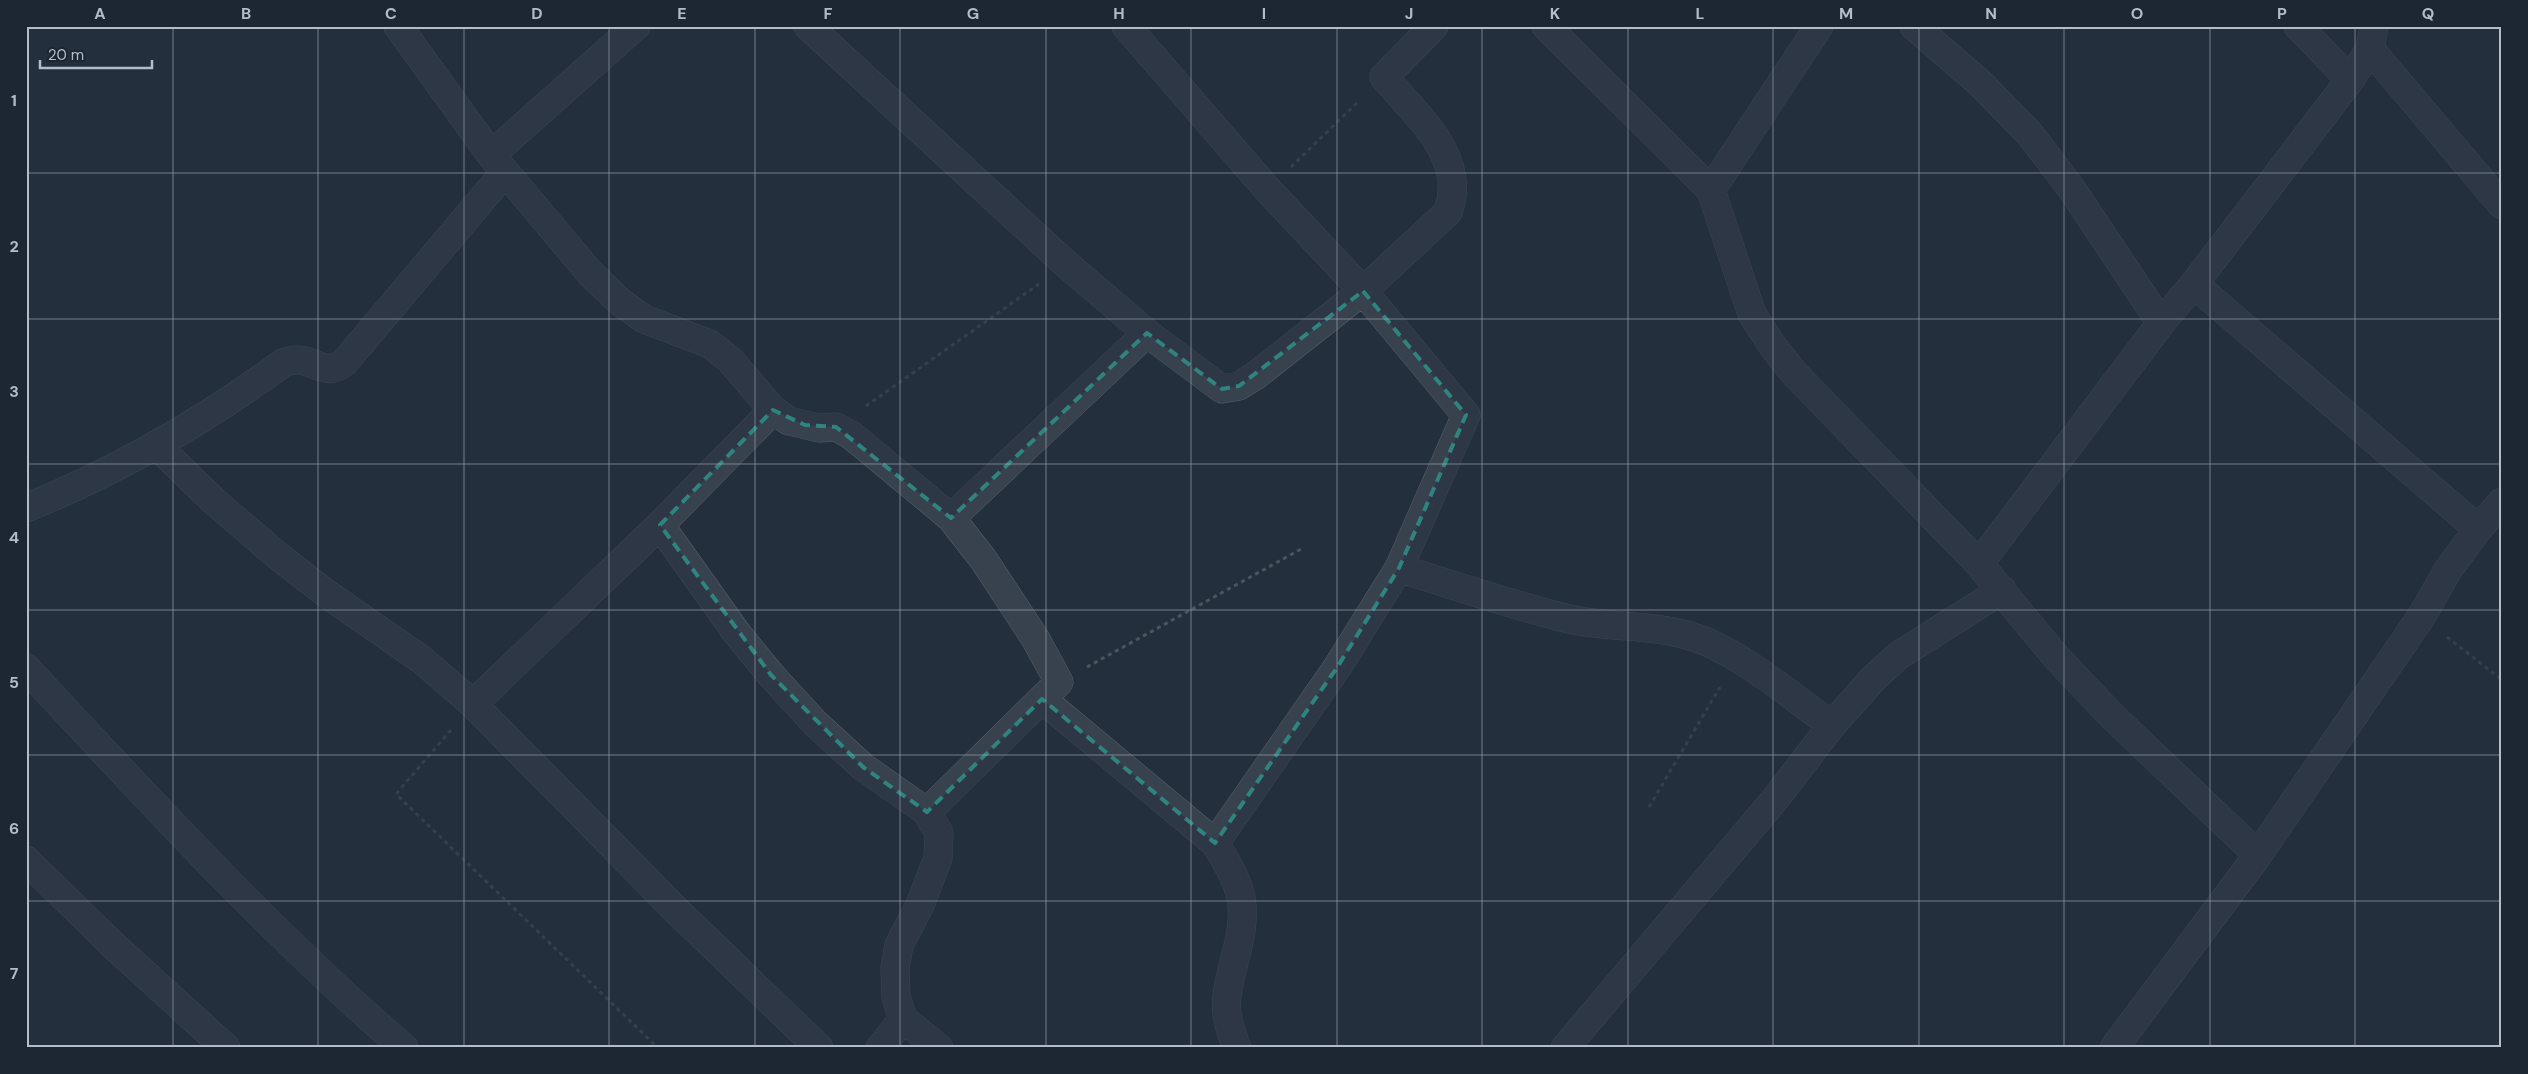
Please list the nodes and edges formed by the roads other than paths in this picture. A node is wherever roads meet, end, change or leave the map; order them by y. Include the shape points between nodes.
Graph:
1 (398, 26) edge
2 (636, 26) edge
3 (808, 26) edge
4 (1126, 26) edge
5 (1434, 26) edge
6 (1546, 26) edge
7 (1819, 26) edge
8 (1914, 26) edge
9 (2298, 26) edge
10 (2372, 38) edge
11 (2350, 80) junction
12 (498, 163) junction
13 (1711, 190) junction
14 (2502, 205) edge
15 (2194, 284) junction
16 (1363, 291) junction
17 (2161, 323) junction
18 (1147, 333) junction
19 (773, 410) junction
20 (156, 446) junction
21 (2502, 502) edge
22 (26, 508) edge
23 (951, 518) junction
24 (660, 525) junction
25 (2478, 529) junction
26 (1979, 564) junction
27 (1399, 568) junction
28 (2002, 590) junction
29 (26, 668) edge
30 (1050, 691) junction
31 (473, 704) junction
32 (1832, 725) junction
33 (927, 812) junction
34 (1215, 843) junction
35 (2258, 854) junction
36 (26, 860) edge
37 (903, 1019) junction
38 (226, 1048) edge
39 (404, 1048) edge
40 (819, 1048) edge
41 (880, 1048) edge
42 (939, 1048) edge
43 (1237, 1048) edge
44 (1565, 1048) edge
45 (2114, 1048) edge

1 - 12 street
2 - 12 street
3 - 18 street via 1066,264
4 - 16 street via 1268,190
5 - 16 street via 1384,77 1446,155 1452,174 1453,197 1448,212
6 - 13 street
7 - 13 street
8 - 17 street via 2029,133 2071,188
9 - 11 street
10 - 11 street
10 - 14 street
11 - 15 street
12 - 19 street via 590,273 619,301 644,319 710,344 730,360
12 - 20 street via 344,363 328,369 301,359 283,363
13 - 26 street via 1752,314 1772,345 1794,373
15 - 17 street
15 - 25 street
16 - 18 street via 1239,386 1222,389
16 - 27 street via 1466,415
17 - 26 street
18 - 23 street
19 - 23 street via 790,421 836,427 865,446
19 - 24 street
20 - 22 street via 74,489
20 - 31 street via 278,556 422,660
21 - 25 street
23 - 30 street via 1035,638
24 - 31 street
24 - 33 street via 736,632 815,723 862,767
25 - 35 street
26 - 28 street
27 - 32 street via 1570,619 1681,633 1706,642 1737,659
27 - 34 street via 1338,666
28 - 32 street via 1898,656 1872,679
28 - 35 street via 2057,658 2111,715
29 - 39 street via 256,911 343,995
30 - 33 street
30 - 34 street
31 - 40 street via 678,912
32 - 44 street via 1776,798
33 - 37 street via 939,833 938,858 920,905 899,945 895,968 896,997
34 - 43 street via 1241,898 1243,923 1240,945 1226,997 1229,1026
35 - 45 street
36 - 38 street
37 - 41 street
37 - 42 street

